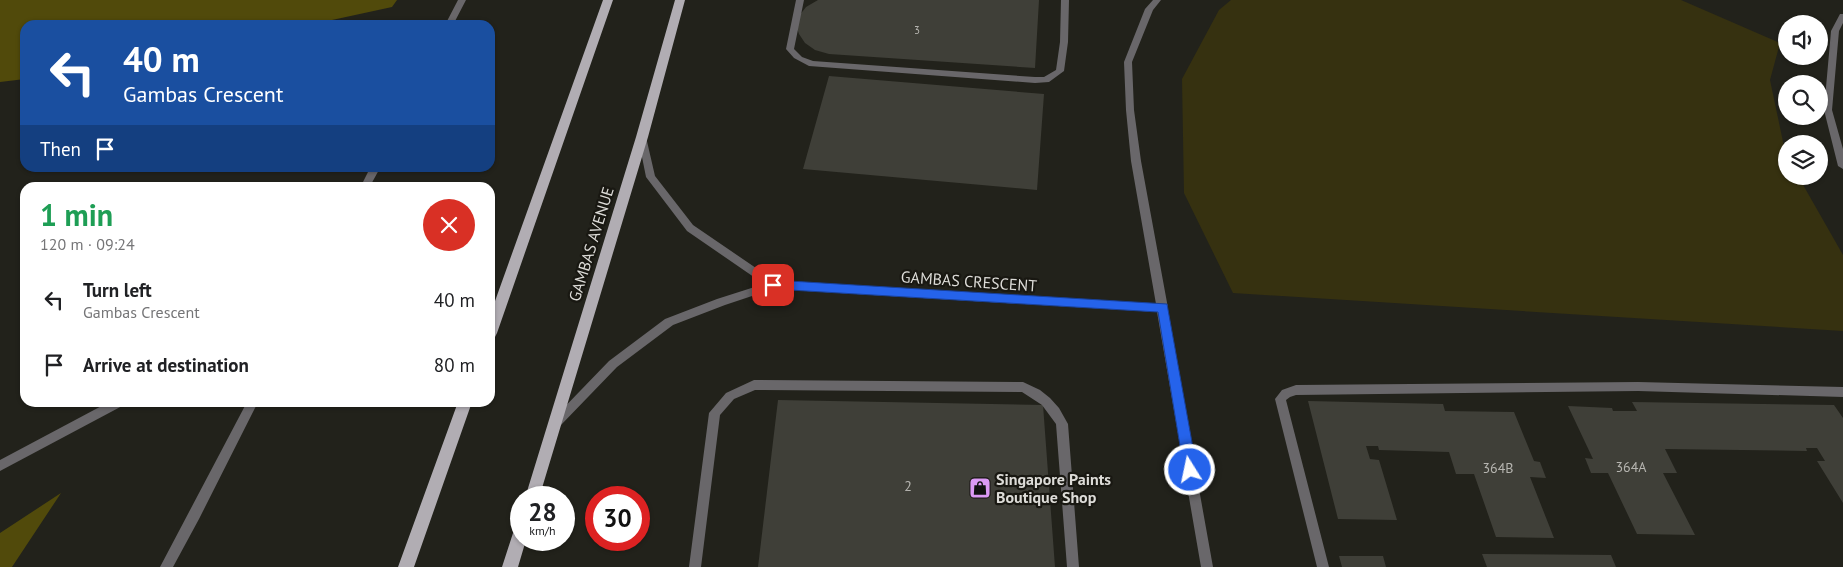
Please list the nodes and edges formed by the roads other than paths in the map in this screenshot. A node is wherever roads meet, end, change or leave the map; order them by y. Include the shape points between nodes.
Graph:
1 (462, 0) edge
2 (608, 0) edge
3 (680, 0) edge
4 (800, 0) edge
5 (1065, 0) edge
6 (1157, 0) edge
7 (1843, 16) edge
8 (452, 20) edge
9 (642, 138) junction
10 (1843, 166) edge
11 (773, 285) junction
12 (1163, 308) junction
13 (495, 318) edge
14 (1843, 392) edge
15 (111, 407) edge
16 (250, 407) edge
17 (463, 407) edge
18 (555, 424) junction
19 (0, 466) edge
20 (536, 486) edge
21 (515, 551) edge
22 (166, 567) edge
23 (406, 567) edge
24 (510, 567) edge
25 (694, 567) edge
26 (1073, 567) edge
27 (1208, 567) edge
28 (1323, 567) edge

1 - 8 street
2 - 13 main road
3 - 9 main road, GAMBAS AVENUE
4 - 5 street via 790,49 794,55 812,64 1046,80 1060,71
6 - 12 street via 1149,9 1128,62 1136,161
7 - 10 street via 1835,32 1828,110
9 - 11 street via 651,176 690,228
9 - 18 main road, GAMBAS AVENUE
11 - 12 street, GAMBAS CRESCENT
11 - 18 street, GAMBAS CRESCENT via 668,322 613,364
12 - 27 street
14 - 28 street via 1570,388 1296,390 1286,393 1280,400
15 - 19 street
16 - 22 street
17 - 23 main road
18 - 20 main road, GAMBAS AVENUE
21 - 24 main road
25 - 26 street via 715,413 730,396 754,385 1023,387 1040,394 1055,410 1062,424

